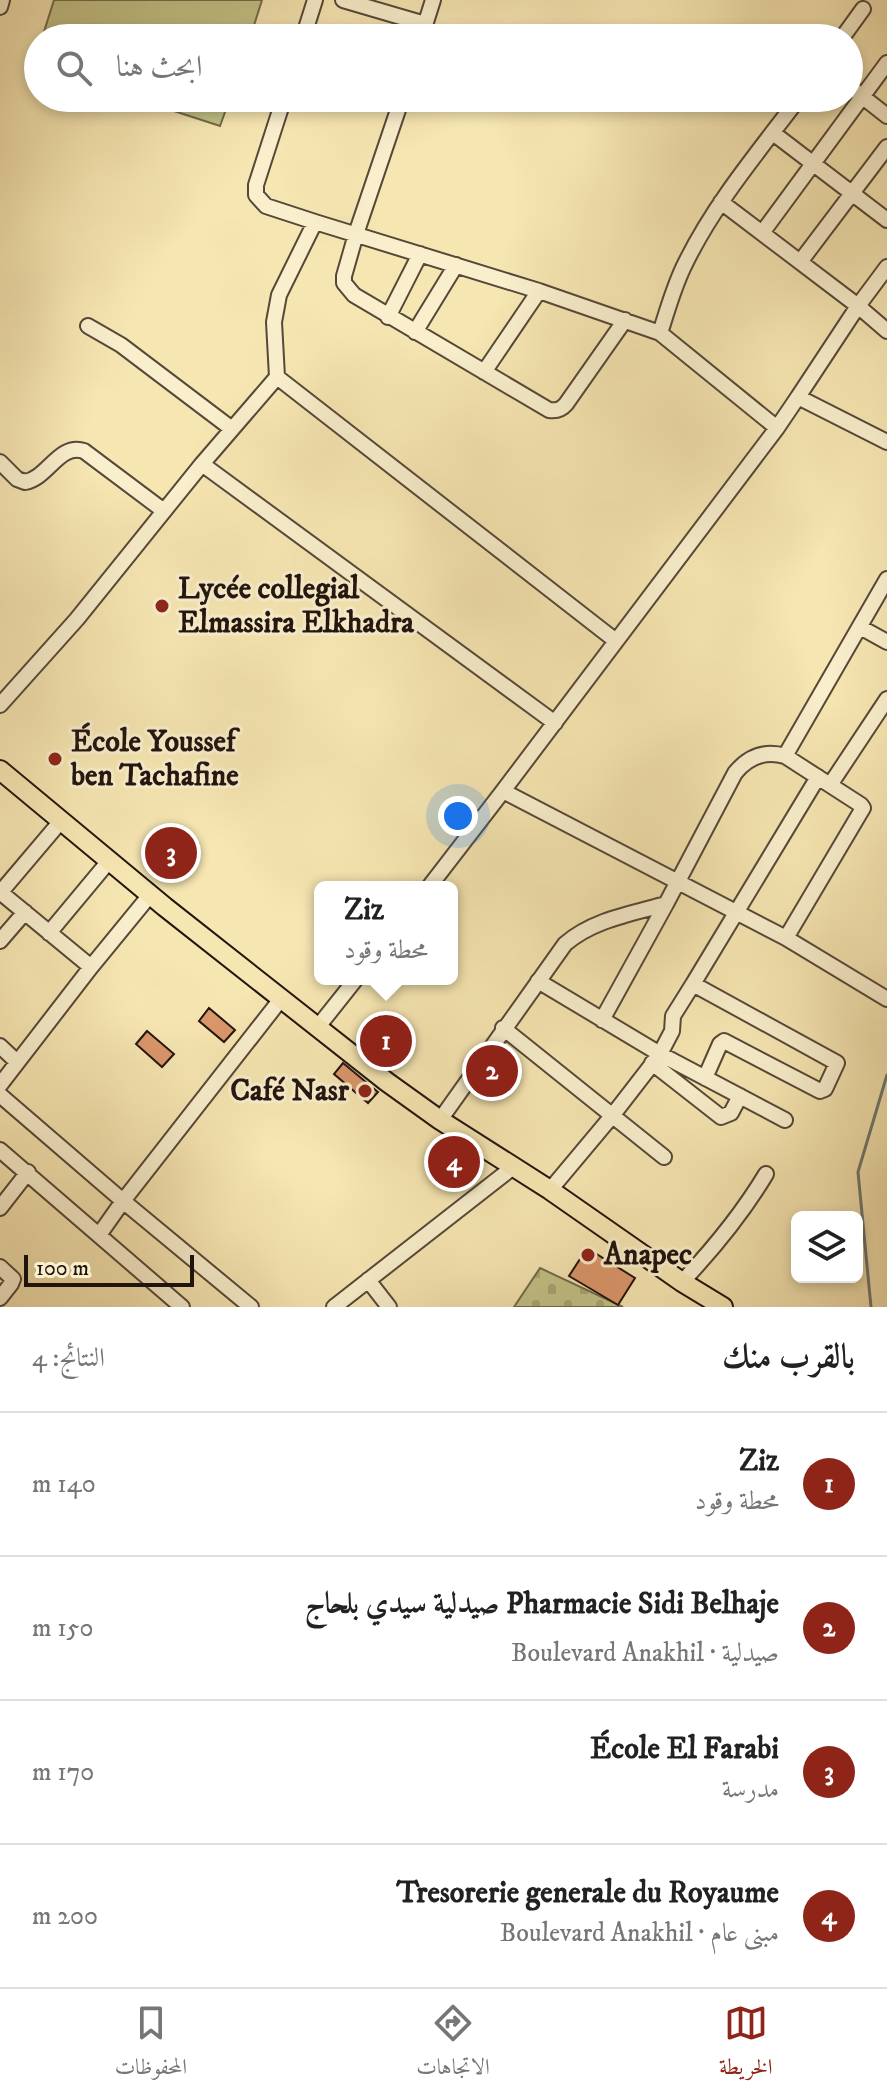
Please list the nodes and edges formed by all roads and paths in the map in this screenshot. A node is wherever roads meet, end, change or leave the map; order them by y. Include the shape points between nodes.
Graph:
1 (2, 0) edge
2 (315, 0) edge
3 (343, 0) edge
4 (433, 0) edge
5 (0, 7) edge
6 (863, 9) dead end
7 (307, 24) edge
8 (405, 24) edge
9 (425, 24) edge
10 (852, 24) edge
11 (887, 63) edge
12 (863, 97) joint
13 (279, 112) edge
14 (397, 112) edge
15 (789, 112) edge
16 (852, 112) edge
17 (887, 116) edge
18 (773, 133) junction
19 (887, 147) edge
20 (814, 162) junction
21 (851, 193) junction
22 (721, 202) junction
23 (887, 220) edge
24 (315, 222) junction
25 (762, 233) junction
26 (356, 234) junction
27 (420, 254) junction
28 (800, 262) junction
29 (456, 265) junction
30 (887, 267) edge
31 (539, 291) junction
32 (858, 306) junction
33 (388, 317) junction
34 (625, 320) junction
35 (88, 326) dead end
36 (887, 331) edge
37 (415, 332) junction
38 (660, 333) junction
39 (484, 372) junction
40 (277, 377) junction
41 (798, 397) junction
42 (777, 428) junction
43 (232, 429) junction
44 (884, 436) edge
45 (0, 462) edge
46 (202, 464) junction
47 (164, 511) junction
48 (887, 579) edge
49 (860, 627) junction
50 (616, 641) junction
51 (887, 642) edge
52 (887, 699) edge
53 (0, 705) edge
54 (555, 723) junction
55 (785, 756) junction
56 (0, 770) edge
57 (824, 781) junction
58 (503, 791) junction
59 (61, 821) junction
60 (109, 861) junction
61 (434, 881) edge
62 (679, 881) junction
63 (0, 892) edge
64 (150, 895) junction
65 (666, 904) junction
66 (25, 912) junction
67 (737, 913) junction
68 (49, 933) junction
69 (786, 938) junction
70 (0, 941) edge
71 (91, 967) junction
72 (538, 981) junction
73 (693, 984) junction
74 (351, 985) edge
75 (281, 999) junction
76 (887, 999) edge
77 (602, 1020) junction
78 (317, 1028) junction
79 (503, 1028) junction
80 (0, 1046) edge
81 (656, 1059) junction
82 (17, 1062) junction
83 (705, 1078) junction
84 (0, 1085) edge
85 (0, 1095) edge
86 (740, 1096) junction
87 (612, 1116) junction
88 (440, 1120) junction
89 (785, 1120) dead end
90 (0, 1150) edge
91 (664, 1157) dead end
92 (512, 1168) junction
93 (28, 1172) junction
94 (766, 1174) dead end
95 (550, 1190) junction
96 (123, 1201) junction
97 (0, 1208) edge
98 (99, 1235) junction
99 (0, 1267) edge
100 (368, 1280) junction
101 (682, 1282) junction
102 (0, 1298) edge
103 (182, 1307) edge
104 (251, 1307) edge
105 (334, 1307) edge
106 (389, 1307) edge
107 (723, 1307) edge

1 - 5 street
2 - 7 street
3 - 8 street
4 - 9 street
6 - 10 street
11 - 12 street
12 - 17 street
13 - 24 street via 256,195 266,206
14 - 26 street
15 - 18 street
16 - 20 street
18 - 20 street
18 - 22 street
19 - 21 street
20 - 21 street
20 - 25 street
21 - 23 street
21 - 28 street
22 - 25 street
22 - 38 street via 684,265
24 - 26 street
24 - 40 street via 279,295 274,322
25 - 28 street
26 - 27 street
26 - 33 street via 344,283
27 - 29 street
27 - 33 street
28 - 32 street
29 - 31 street
29 - 37 street
30 - 32 street
31 - 34 street
31 - 39 street
32 - 36 street
32 - 41 street
33 - 37 street
34 - 38 street
34 - 39 street via 558,410 549,410
35 - 43 street
37 - 39 street
38 - 42 street
40 - 43 street
40 - 50 street
41 - 42 street
41 - 44 street
42 - 50 street
43 - 46 street
45 - 47 street via 25,482 78,449
46 - 47 street
46 - 54 street
47 - 53 street
48 - 49 street
49 - 51 street
49 - 55 street
50 - 54 street
52 - 57 street
54 - 58 street
55 - 57 street
55 - 62 street via 765,753 740,767
56 - 59 main road
57 - 67 street
57 - 69 street via 862,810
58 - 61 street
58 - 62 street
59 - 60 main road
59 - 63 street
60 - 64 main road
60 - 68 street
62 - 65 street
62 - 67 street
63 - 66 street
64 - 71 street
64 - 75 main road
65 - 72 street via 577,934
65 - 77 street
66 - 68 street
66 - 70 street
67 - 69 street
67 - 73 street
68 - 71 street
69 - 76 street
71 - 82 street
72 - 77 street
72 - 79 street
73 - 81 street
73 - 83 street via 837,1063 821,1091 724,1041
74 - 78 street
75 - 78 main road
75 - 96 street
77 - 81 street
78 - 88 main road
79 - 87 street
79 - 88 street
80 - 82 street
81 - 83 street
81 - 86 street via 721,1117 731,1113
81 - 87 street
82 - 84 street
83 - 86 street
85 - 96 street
86 - 89 street
87 - 91 street
87 - 95 street
88 - 92 main road
90 - 93 street
92 - 95 main road
92 - 100 street
93 - 97 street
93 - 98 street
94 - 101 street via 732,1225
95 - 101 main road
96 - 98 street
96 - 104 street
98 - 103 street
99 - 102 street via 13,1282
100 - 105 street
100 - 106 street
101 - 107 main road

